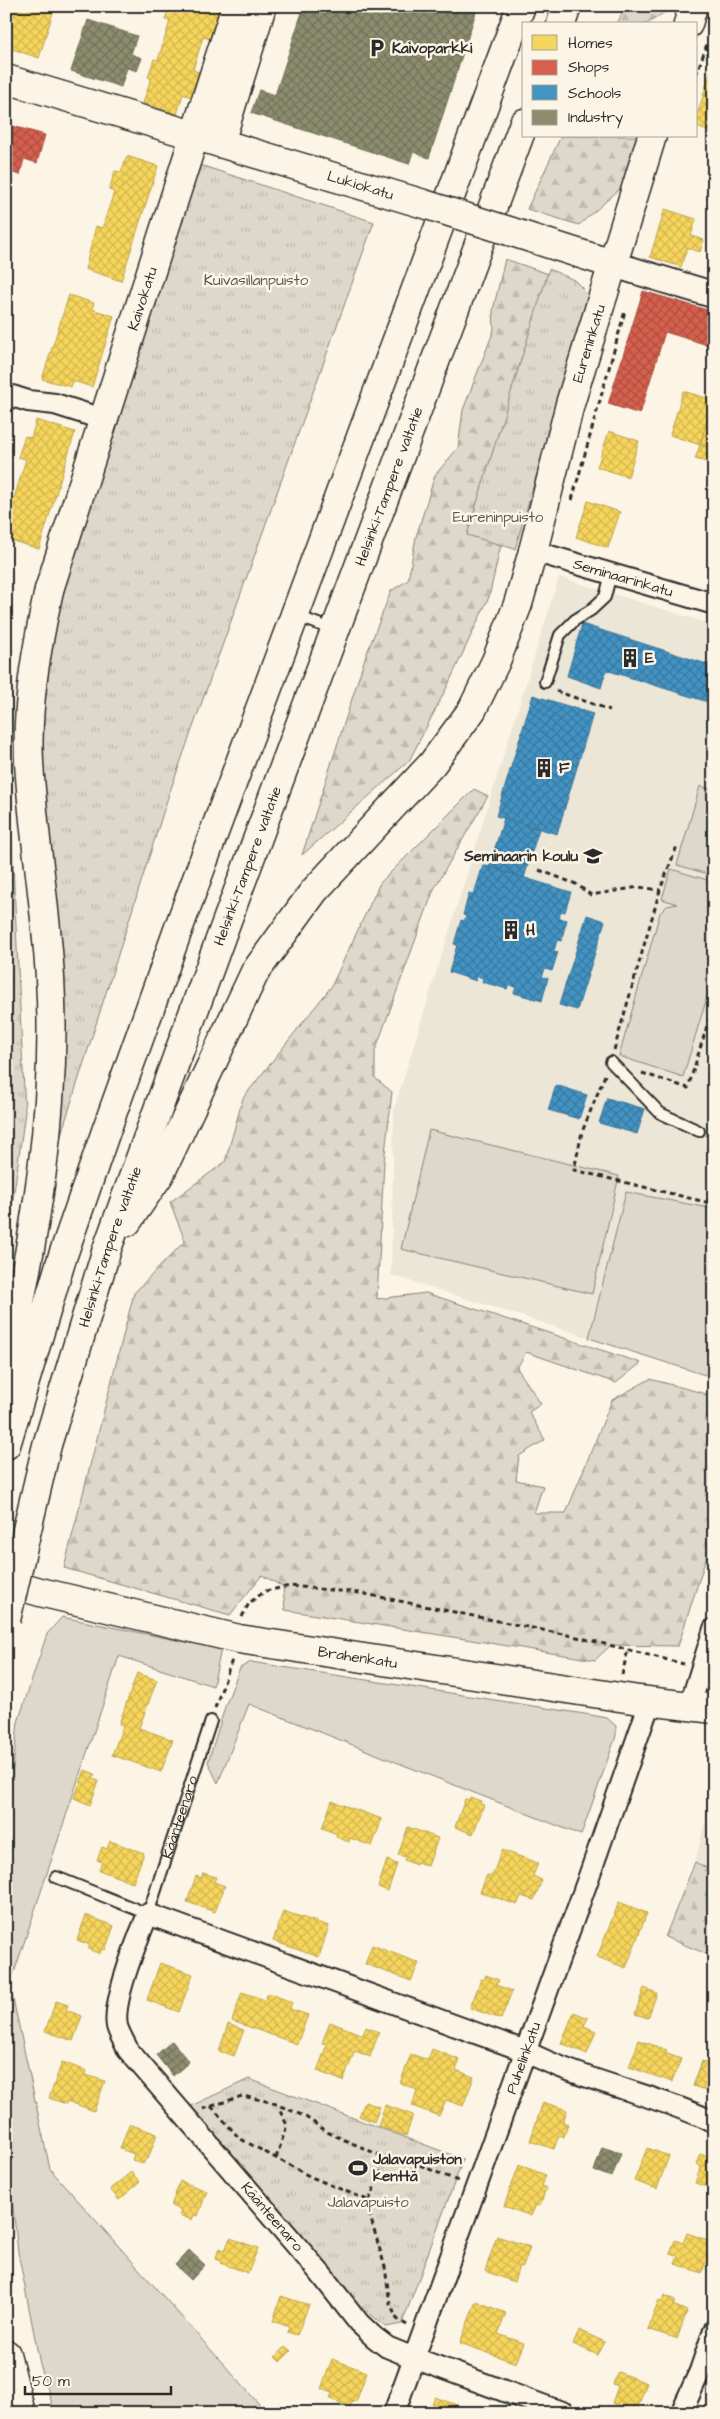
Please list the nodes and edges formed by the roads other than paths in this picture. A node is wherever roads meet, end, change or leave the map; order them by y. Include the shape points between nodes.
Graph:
1 (236, 6) edge
2 (262, 6) edge
3 (522, 6) edge
4 (567, 6) edge
5 (693, 6) edge
6 (562, 22) edge
7 (689, 22) edge
8 (6, 80) edge
9 (522, 128) edge
10 (651, 138) edge
11 (208, 139) junction
12 (612, 264) junction
13 (714, 295) edge
14 (6, 394) edge
15 (102, 419) junction
16 (533, 552) junction
17 (611, 574) junction
18 (714, 604) edge
19 (296, 616) junction
20 (335, 630) junction
21 (545, 682) dead end
22 (610, 1062) road end
23 (699, 1131) dead end
24 (107, 1250) junction
25 (6, 1368) edge
26 (6, 1446) edge
27 (6, 1582) edge
28 (6, 1620) edge
29 (714, 1629) edge
30 (650, 1702) junction
31 (702, 1707) edge
32 (211, 1721) road end
33 (56, 1877) dead end
34 (148, 1914) junction
35 (525, 2051) junction
36 (714, 2122) edge
37 (714, 2330) edge
38 (6, 2354) edge
39 (414, 2358) junction
40 (21, 2413) edge
41 (394, 2413) edge
42 (564, 2413) edge
43 (680, 2413) edge

1 - 11 main road, Kaivokatu
2 - 11 main road, Kaivokatu
3 - 19 main road
4 - 6 main road
5 - 7 main road
8 - 11 main road, Lukiokatu
9 - 20 main road, Helsinki-Tampere valtatie
10 - 12 main road, Eureninkatu
11 - 12 main road, Lukiokatu, bridge
11 - 15 main road, Kaivokatu
12 - 13 street, Lukiokatu
12 - 16 main road, Eureninkatu via 570,404
14 - 15 street via 55,404
15 - 25 main road, Kaivokatu via 49,590 38,640 30,703 29,761 50,979 50,1067 47,1125 34,1224
16 - 17 street, Seminaarinkatu
16 - 24 main road, Eureninkatu via 518,604 496,661 472,710 432,764 314,891 255,972 160,1174
17 - 18 street, Seminaarinkatu
17 - 21 lane via 605,597 600,603 560,635
19 - 20 lane
19 - 26 main road via 106,1132 62,1258
20 - 24 main road, Helsinki-Tampere valtatie
22 - 23 lane via 660,1114
24 - 28 main road, Helsinki-Tampere valtatie, bridge via 47,1444
27 - 30 main road, Brahenkatu via 40,1592
29 - 31 street via 702,1669
30 - 31 main road, Brahenkatu
30 - 35 street, Puhelinkatu
32 - 34 lane, Käänteenaro
33 - 34 lane
34 - 35 street
34 - 39 street, Käänteenaro via 120,1998 117,2025 128,2050 320,2273 359,2323 387,2347
35 - 36 street via 574,2073 653,2097
35 - 39 street, Puhelinkatu
37 - 43 street via 700,2371
38 - 40 main road
39 - 41 street, Puhelinkatu
39 - 42 street, Käänteenaro

